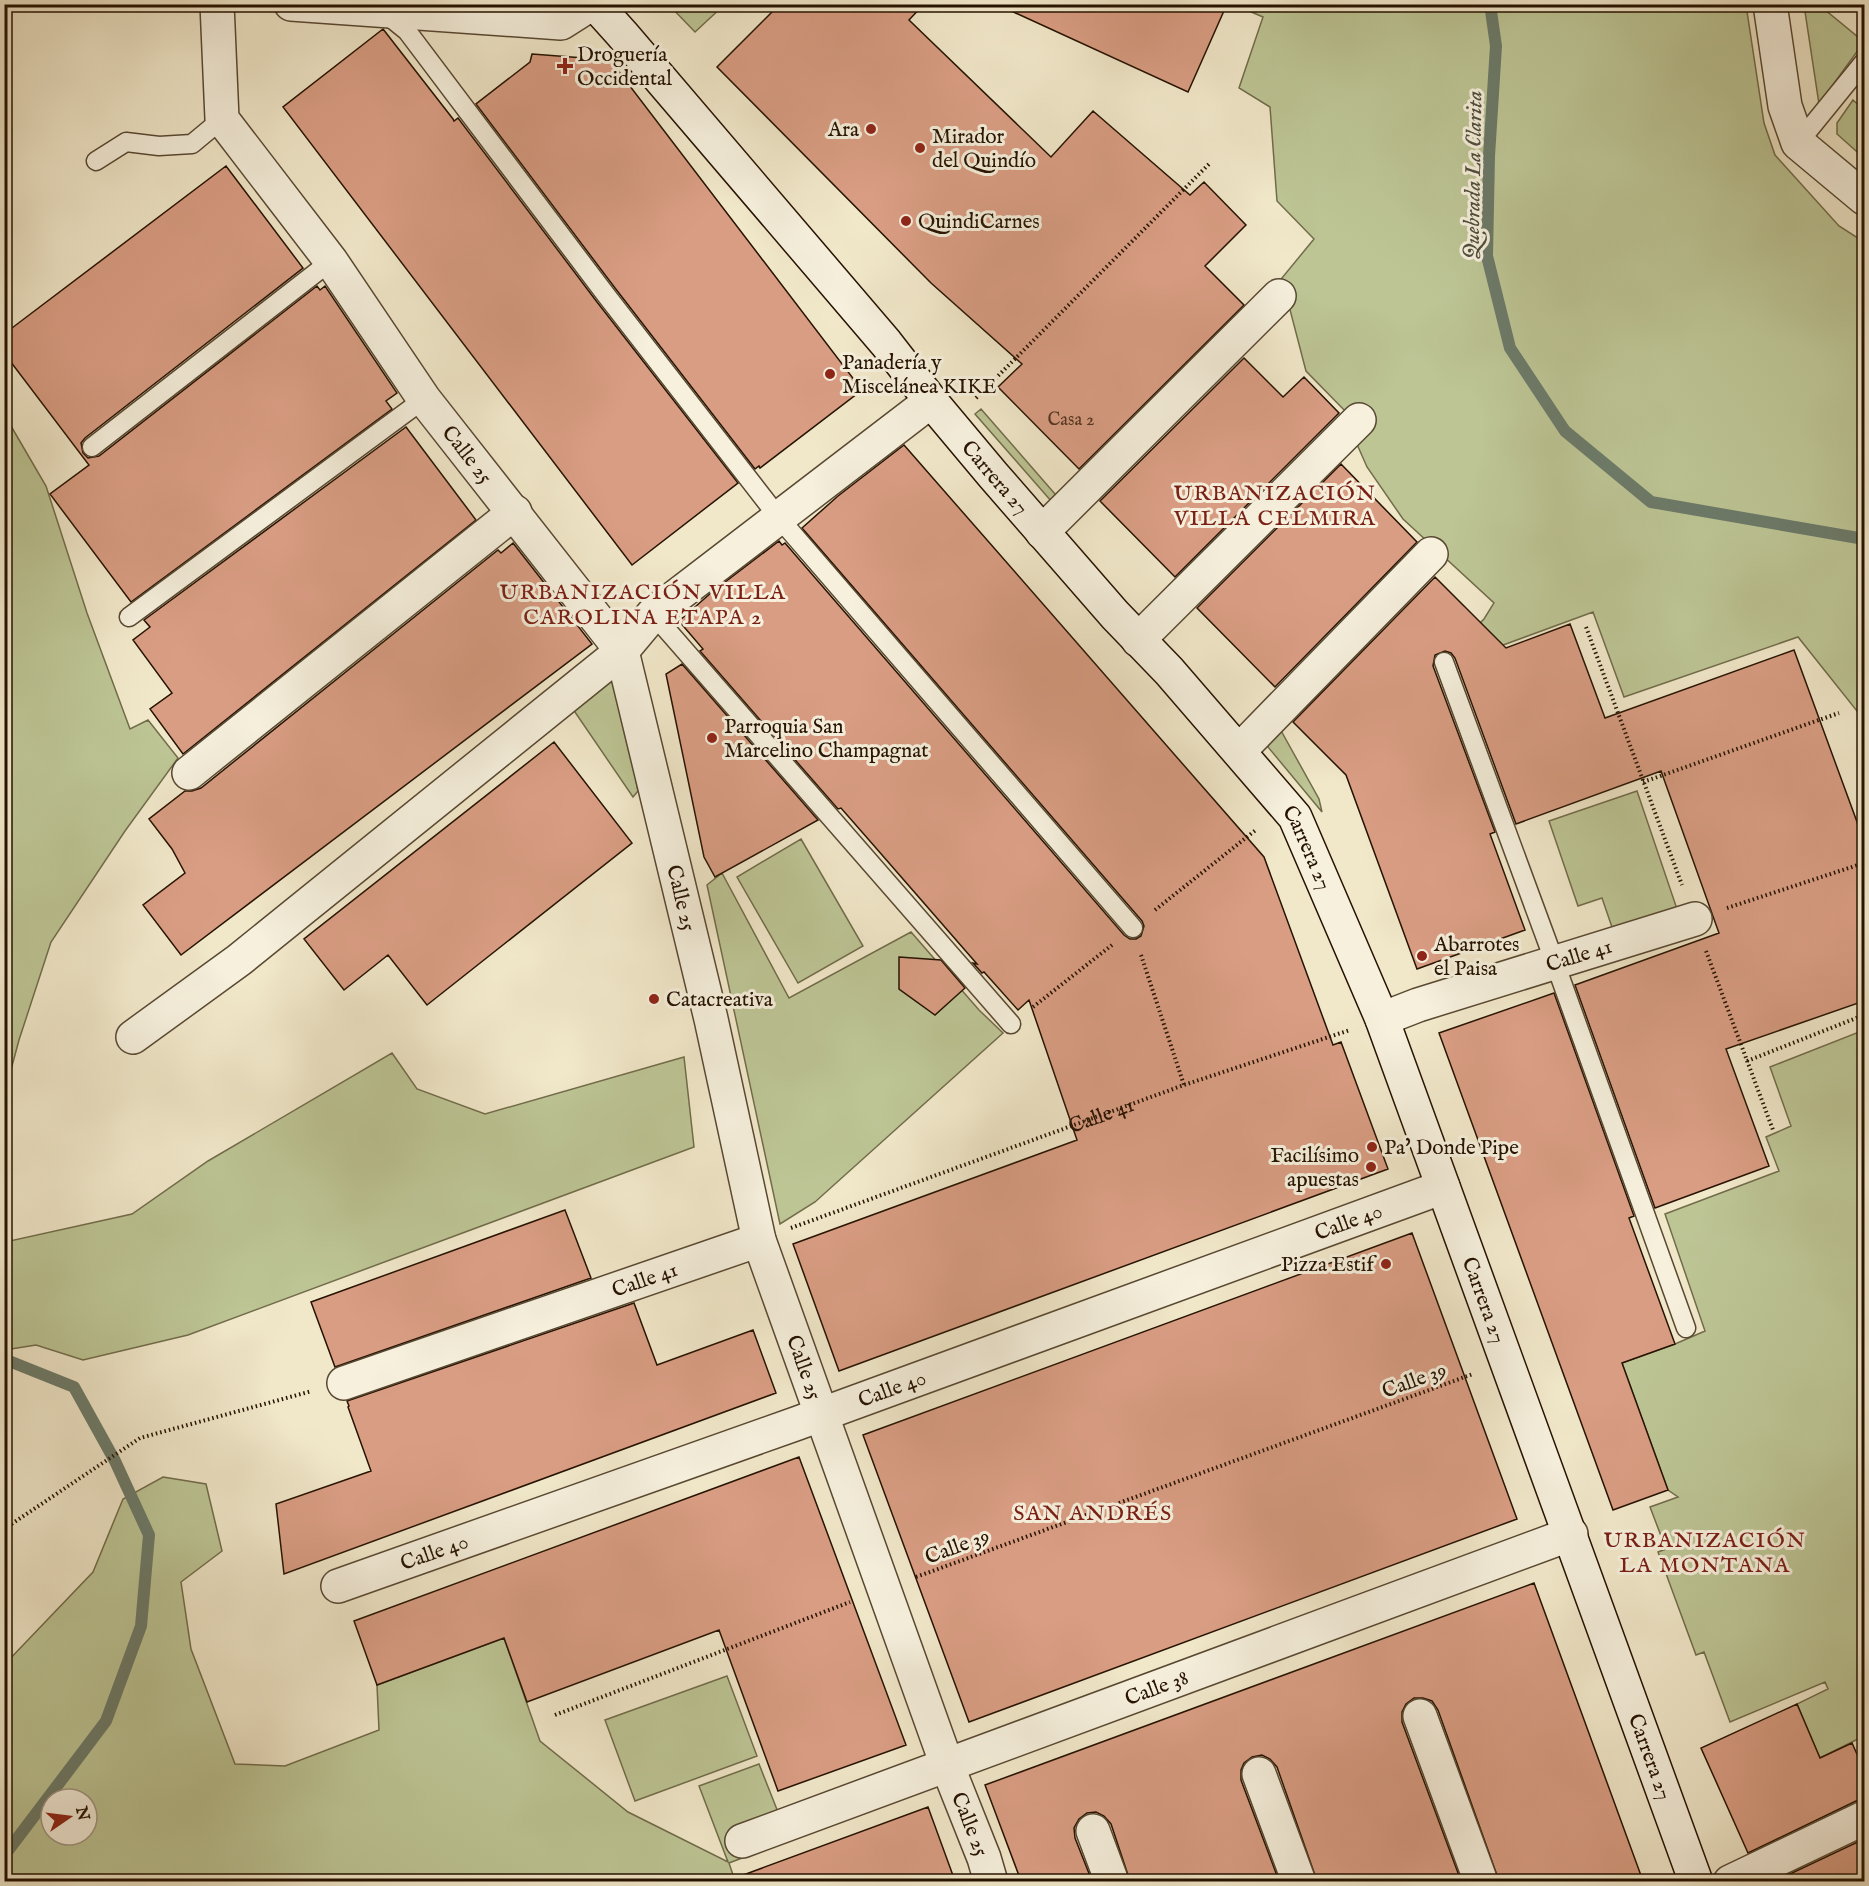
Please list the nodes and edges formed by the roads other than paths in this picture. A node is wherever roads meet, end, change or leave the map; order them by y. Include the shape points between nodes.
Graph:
1 (217, 4) edge
2 (291, 4) edge
3 (593, 4) edge
4 (1770, 4) edge
5 (382, 11) junction
6 (1864, 62) edge
7 (222, 119) junction
8 (1798, 142) junction
9 (96, 160) dead end
10 (1864, 198) edge
11 (331, 261) junction
12 (1279, 296) dead end
13 (424, 399) junction
14 (941, 413) junction
15 (1359, 420) dead end
16 (92, 447) dead end
17 (515, 512) junction
18 (779, 518) junction
19 (1042, 532) junction
20 (1431, 554) dead end
21 (653, 614) junction
22 (129, 617) dead end
23 (1138, 640) junction
24 (622, 651) junction
25 (1444, 662) dead end
26 (1239, 751) junction
27 (189, 773) dead end
28 (1695, 919) road end
29 (1133, 928) road end
30 (1555, 963) junction
31 (1382, 1019) junction
32 (1011, 1024) dead end
33 (133, 1037) dead end
34 (1443, 1187) junction
35 (759, 1240) junction
36 (1686, 1328) dead end
37 (344, 1383) road end
38 (821, 1414) junction
39 (1571, 1534) junction
40 (338, 1586) dead end
41 (1420, 1716) dead end
42 (947, 1765) junction
43 (1259, 1774) dead end
44 (1864, 1818) edge
45 (1093, 1831) dead end
46 (742, 1841) dead end
47 (991, 1881) edge
48 (1112, 1881) edge
49 (1299, 1881) edge
50 (1481, 1881) edge
51 (1696, 1881) edge
52 (1730, 1881) edge

1 - 7 street
2 - 5 street
3 - 5 street via 561,23
3 - 14 street, Carrera 27 via 886,343
4 - 8 street via 1785,106
5 - 18 lane via 407,31
6 - 8 lane
7 - 9 lane via 192,144 126,142
7 - 11 street, Calle 25
8 - 10 street
11 - 13 street, Calle 25
11 - 16 lane
12 - 19 street
13 - 17 street, Calle 25
13 - 22 lane
14 - 18 street
14 - 19 street, Carrera 27
15 - 23 street
17 - 24 street, Calle 25
17 - 27 street
18 - 21 street
18 - 29 lane
19 - 23 street, Carrera 27
20 - 26 street
21 - 24 street
21 - 32 lane
23 - 26 street, Carrera 27
24 - 33 street via 239,960
24 - 35 street, Calle 25 via 711,1019
25 - 30 lane
26 - 31 street, Carrera 27 via 1295,817
28 - 30 street, Calle 41
30 - 31 street, Calle 41
30 - 36 lane
31 - 34 street, Carrera 27
34 - 38 street, Calle 40
34 - 39 street, Carrera 27
35 - 37 street, Calle 41
35 - 38 street, Calle 25
38 - 40 street, Calle 40
38 - 42 street, Calle 25
39 - 42 street, Calle 38
39 - 51 street, Carrera 27
41 - 50 street
42 - 46 street, Calle 38
42 - 47 street, Calle 25
43 - 49 street
44 - 52 street
45 - 48 street

